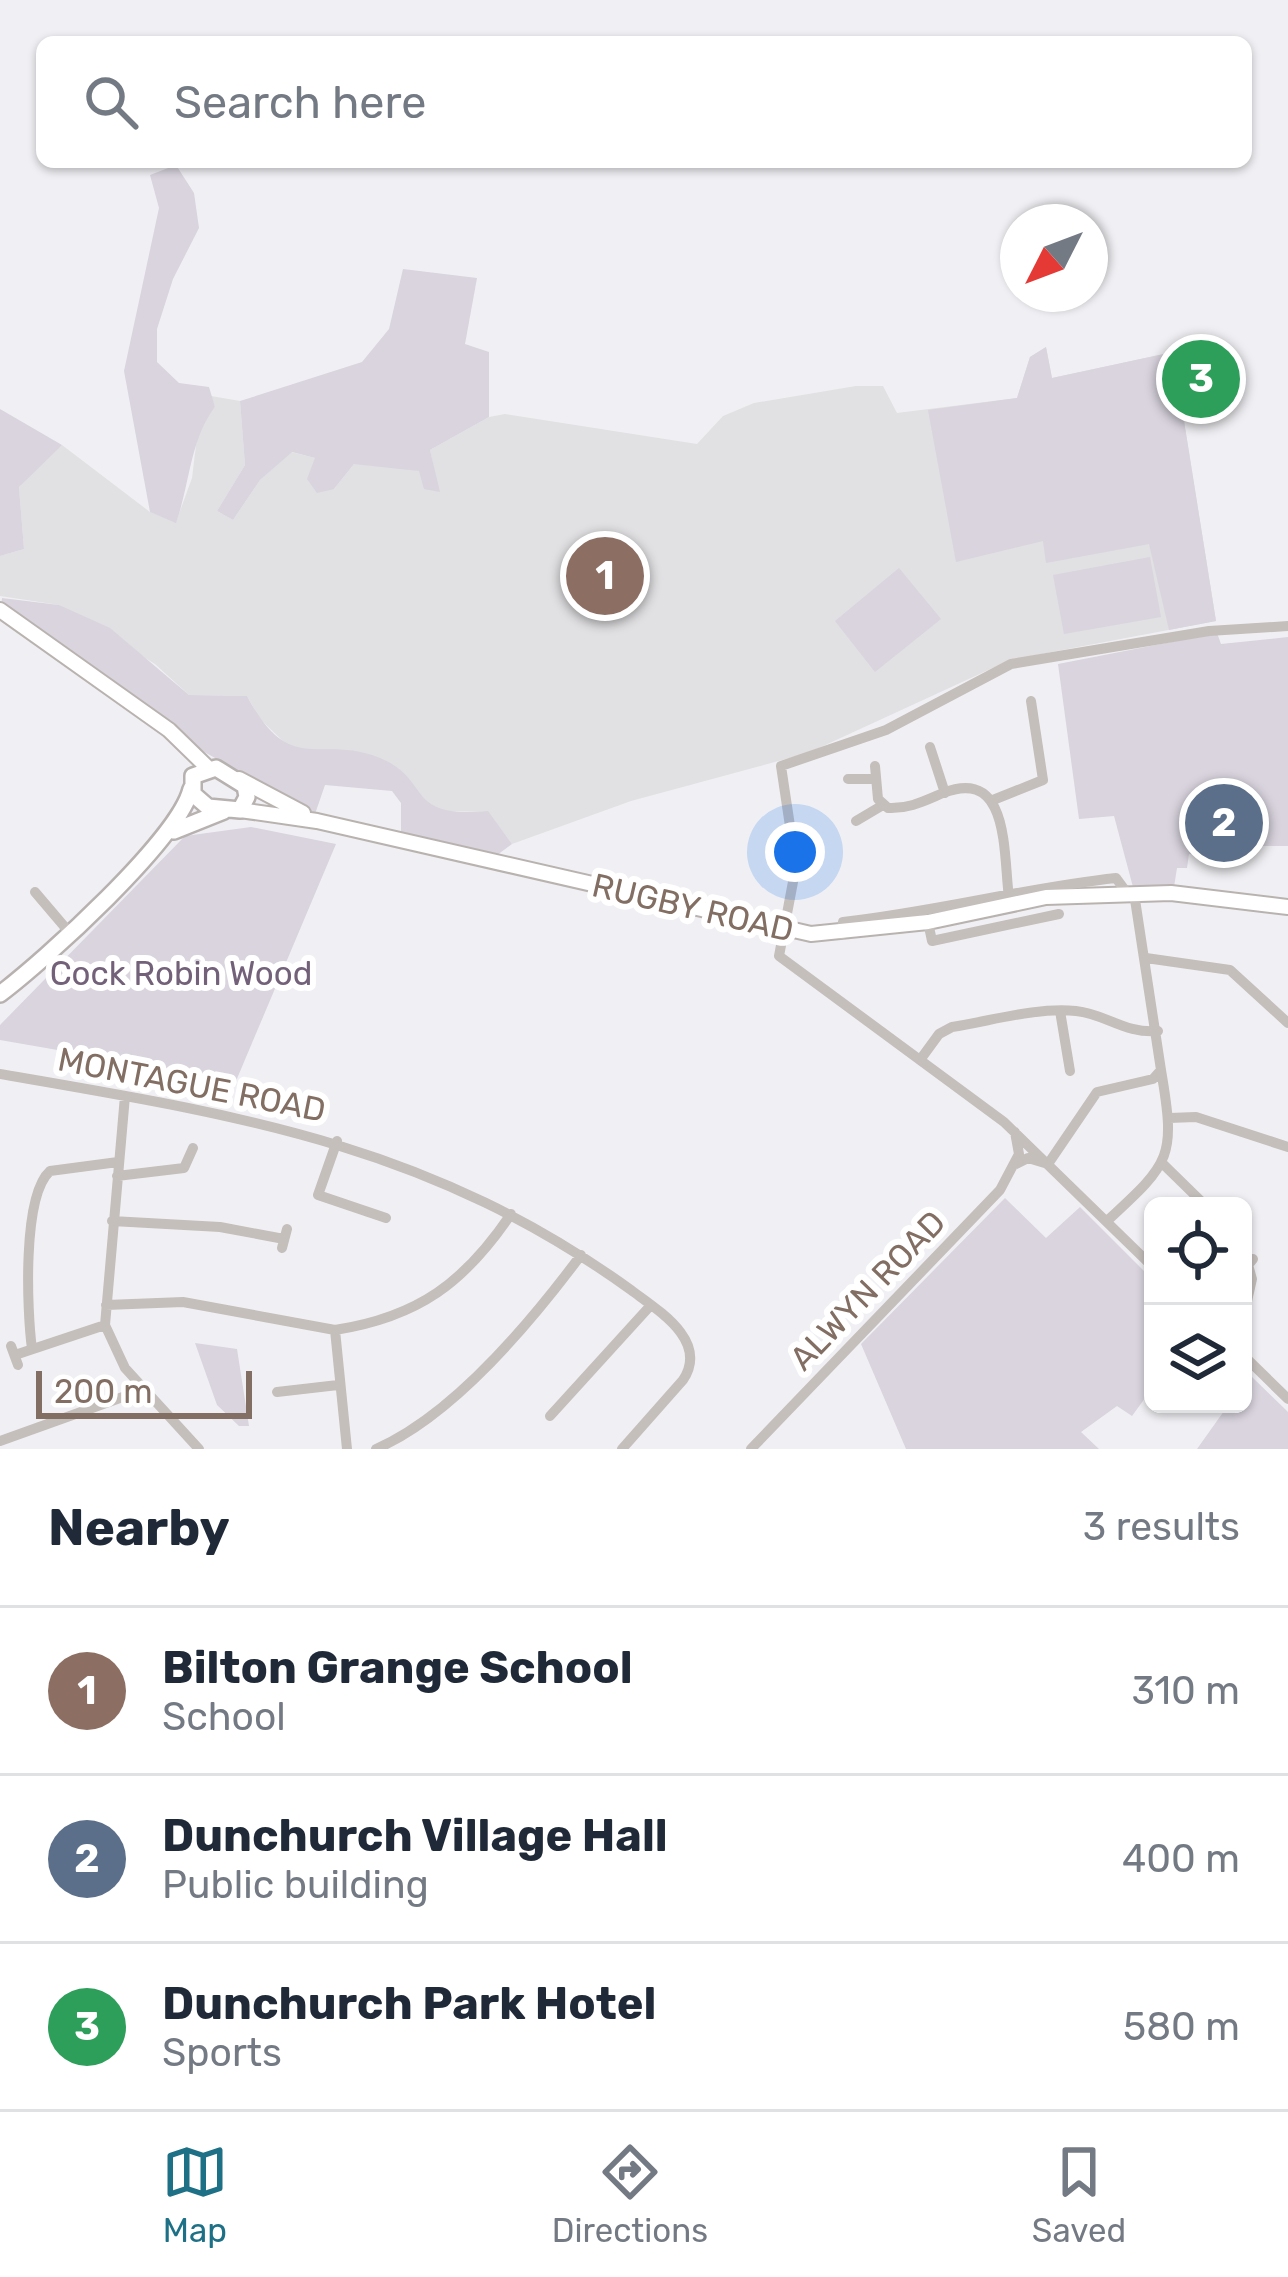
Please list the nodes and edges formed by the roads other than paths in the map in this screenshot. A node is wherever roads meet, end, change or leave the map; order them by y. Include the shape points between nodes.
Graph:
1 (0, 610) edge
2 (1288, 626) edge
3 (1031, 701) dead end
4 (175, 738) junction
5 (930, 747) dead end
6 (206, 767) junction
7 (239, 779) junction
8 (848, 779) dead end
9 (191, 785) junction
10 (945, 793) junction
11 (992, 800) junction
12 (883, 805) junction
13 (233, 811) junction
14 (317, 821) junction
15 (856, 821) dead end
16 (160, 840) junction
17 (34, 892) dead end
18 (1130, 893) junction
19 (1009, 898) junction
20 (1288, 907) edge
21 (1059, 914) dead end
22 (928, 922) junction
23 (780, 929) junction
24 (69, 932) junction
25 (842, 934) junction
26 (1145, 958) junction
27 (0, 994) edge
28 (1060, 1011) junction
29 (1288, 1023) edge
30 (1158, 1031) junction
31 (920, 1060) junction
32 (1161, 1070) junction
33 (1070, 1072) dead end
34 (0, 1074) edge
35 (125, 1096) junction
36 (1169, 1118) junction
37 (1015, 1132) junction
38 (337, 1141) junction
39 (1288, 1147) edge
40 (194, 1148) dead end
41 (1016, 1164) junction
42 (1048, 1164) junction
43 (1163, 1165) junction
44 (118, 1169) junction
45 (1197, 1197) edge
46 (511, 1214) junction
47 (386, 1218) dead end
48 (112, 1221) junction
49 (1107, 1221) junction
50 (284, 1238) dead end
51 (581, 1256) junction
52 (1144, 1259) edge
53 (1253, 1259) dead end
54 (650, 1304) junction
55 (106, 1305) junction
56 (1246, 1305) edge
57 (105, 1325) junction
58 (335, 1330) junction
59 (32, 1349) junction
60 (15, 1355) dead end
61 (1252, 1364) edge
62 (338, 1384) junction
63 (145, 1389) junction
64 (277, 1392) dead end
65 (1288, 1399) edge
66 (550, 1415) dead end
67 (0, 1441) edge
68 (199, 1449) edge
69 (347, 1449) edge
70 (376, 1449) edge
71 (622, 1449) edge
72 (752, 1449) edge

1 - 4 main road
2 - 23 street via 1011,664 886,730 782,766 796,866
3 - 11 street via 1027,716 1043,780
4 - 6 main road
4 - 9 main road
5 - 10 street
6 - 7 highway
6 - 9 highway
7 - 13 highway via 248,797
7 - 14 main road
8 - 12 street via 875,772
9 - 13 highway via 208,807
9 - 16 highway via 183,813
10 - 11 street via 969,784
10 - 12 street via 915,806
11 - 19 street
12 - 15 street
13 - 14 main road
13 - 16 highway
14 - 23 main road, RUGBY ROAD
16 - 24 highway
17 - 24 street
18 - 19 main road, RUGBY ROAD
18 - 20 main road, RUGBY ROAD
18 - 26 street
19 - 22 main road, RUGBY ROAD
19 - 25 street via 843,922
21 - 22 street via 928,941
22 - 25 main road, RUGBY ROAD
23 - 25 main road, RUGBY ROAD
23 - 31 street via 779,956 788,966
24 - 27 highway
26 - 29 street via 1230,970
26 - 30 street
28 - 30 street via 1137,1033
28 - 31 street via 952,1027
28 - 33 street
30 - 32 street
31 - 37 street
32 - 36 street
32 - 42 street via 1154,1079 1097,1092
34 - 35 street, MONTAGUE ROAD
35 - 38 street, MONTAGUE ROAD
35 - 44 street
36 - 39 street via 1196,1117
36 - 43 street
37 - 41 street
37 - 42 street
38 - 46 street, MONTAGUE ROAD
38 - 47 street via 318,1195
40 - 44 street via 184,1168
41 - 42 street via 1028,1157
41 - 72 street, ALWYN ROAD
42 - 49 street
43 - 45 street
43 - 49 street
44 - 48 street
44 - 59 street via 50,1171 36,1190 27,1307
46 - 51 street, MONTAGUE ROAD
46 - 58 street via 475,1266 450,1286 389,1318
48 - 50 street
48 - 55 street
49 - 52 street
51 - 54 street, MONTAGUE ROAD
51 - 70 street via 474,1375
53 - 56 street
54 - 66 street
54 - 71 street, MONTAGUE ROAD via 687,1339 690,1369
55 - 57 street
55 - 58 street via 183,1303
57 - 59 street
57 - 63 street
58 - 62 street
59 - 60 street
61 - 65 street
62 - 64 street
62 - 69 street
63 - 67 street
63 - 68 street

